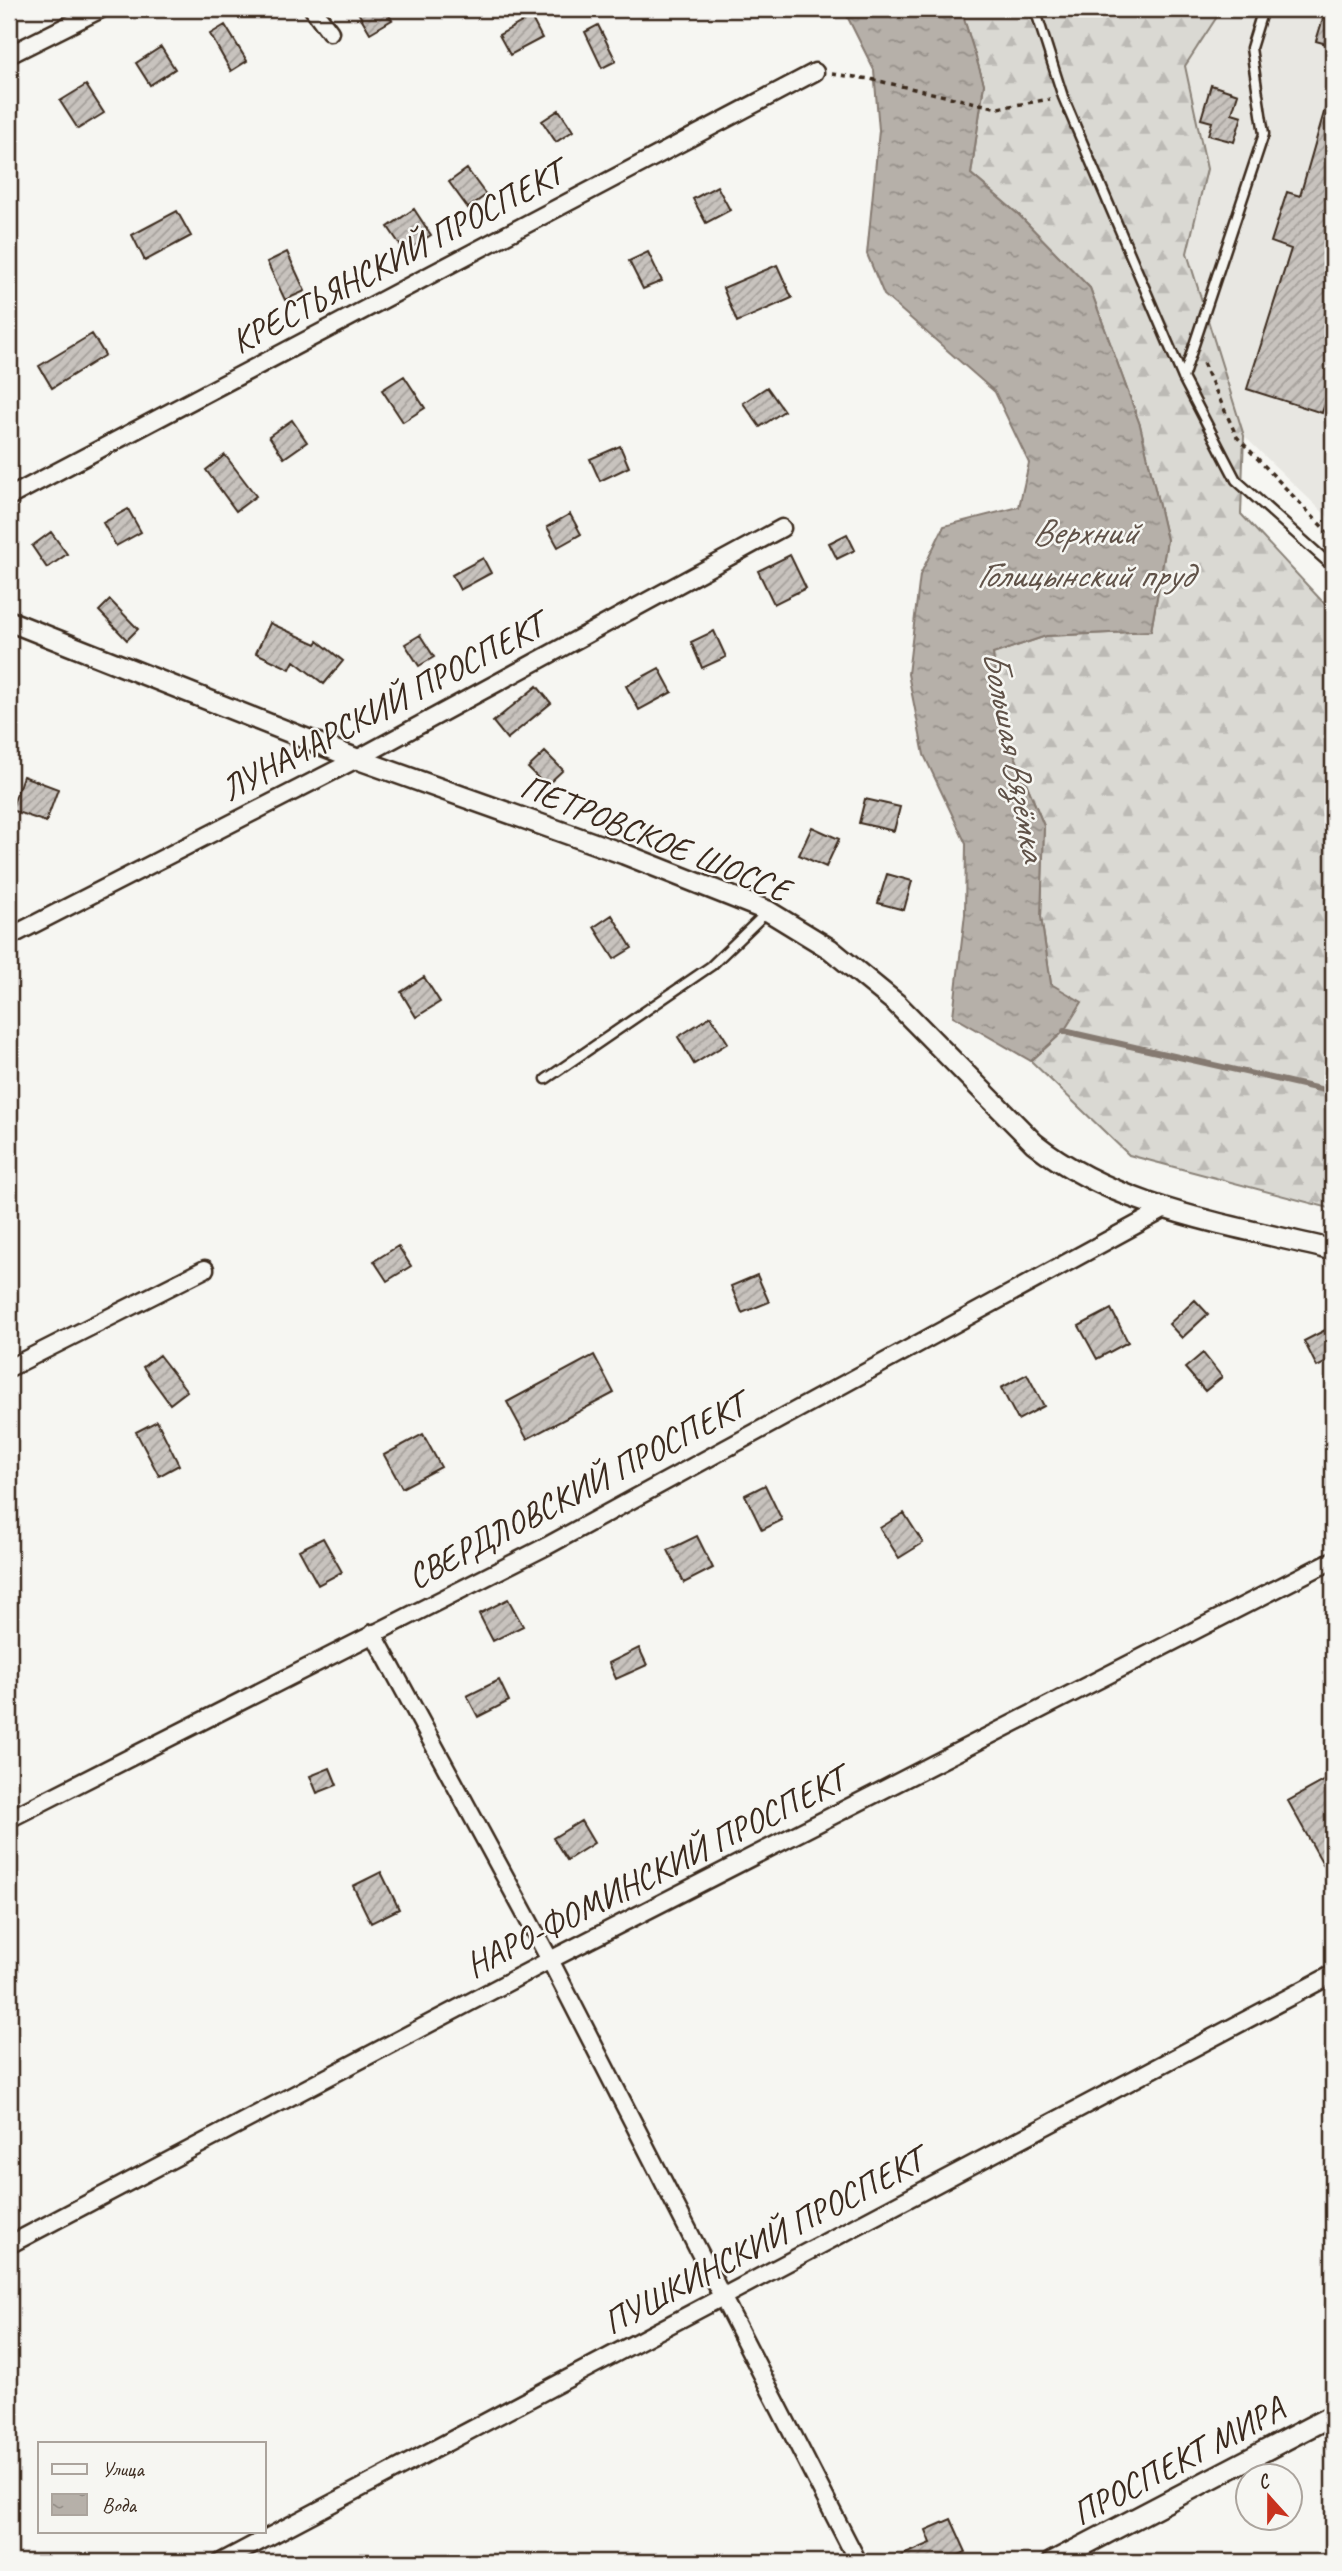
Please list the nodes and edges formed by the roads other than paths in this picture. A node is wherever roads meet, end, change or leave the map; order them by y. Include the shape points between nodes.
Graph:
1 (100, 9) edge
2 (313, 9) edge
3 (1035, 9) edge
4 (1263, 9) edge
5 (330, 32) dead end
6 (9, 55) edge
7 (815, 72) road end
8 (1183, 378) junction
9 (9, 497) edge
10 (782, 528) dead end
11 (1333, 567) edge
12 (9, 621) edge
13 (357, 759) junction
14 (768, 911) junction
15 (9, 937) edge
16 (546, 1079) dead end
17 (1167, 1208) junction
18 (1333, 1250) edge
19 (205, 1269) dead end
20 (9, 1368) edge
21 (1333, 1560) edge
22 (373, 1633) junction
23 (9, 1819) edge
24 (550, 1960) junction
25 (1333, 1974) edge
26 (9, 2245) edge
27 (722, 2298) junction
28 (1333, 2415) edge
29 (221, 2562) edge
30 (858, 2562) edge
31 (1052, 2562) edge

1 - 6 street
2 - 5 street
3 - 8 lane via 1063,97
4 - 8 lane via 1251,48 1264,134
7 - 9 street, КРЕСТЬЯНСКИЙ ПРОСПЕКТ
8 - 11 lane via 1236,480
10 - 13 street, ЛУНАЧАРСКИЙ ПРОСПЕКТ
12 - 13 street, ПЕТРОВСКОЕ ШОССЕ
13 - 14 street, ПЕТРОВСКОЕ ШОССЕ via 624,854
13 - 15 street, ЛУНАЧАРСКИЙ ПРОСПЕКТ
14 - 16 lane via 711,966
14 - 17 street, ПЕТРОВСКОЕ ШОССЕ via 830,949 896,1003 1054,1159 1118,1192
17 - 18 street, ПЕТРОВСКОЕ ШОССЕ
17 - 22 street, СВЕРДЛОВСКИЙ ПРОСПЕКТ via 547,1546
19 - 20 street
21 - 24 street, НАРО-ФОМИНСКИЙ ПРОСПЕКТ
22 - 23 street, СВЕРДЛОВСКИЙ ПРОСПЕКТ
22 - 24 street
24 - 26 street, НАРО-ФОМИНСКИЙ ПРОСПЕКТ
24 - 27 street
25 - 27 street, ПУШКИНСКИЙ ПРОСПЕКТ
27 - 29 street, ПУШКИНСКИЙ ПРОСПЕКТ
27 - 30 street
28 - 31 street, ПРОСПЕКТ МИРА

